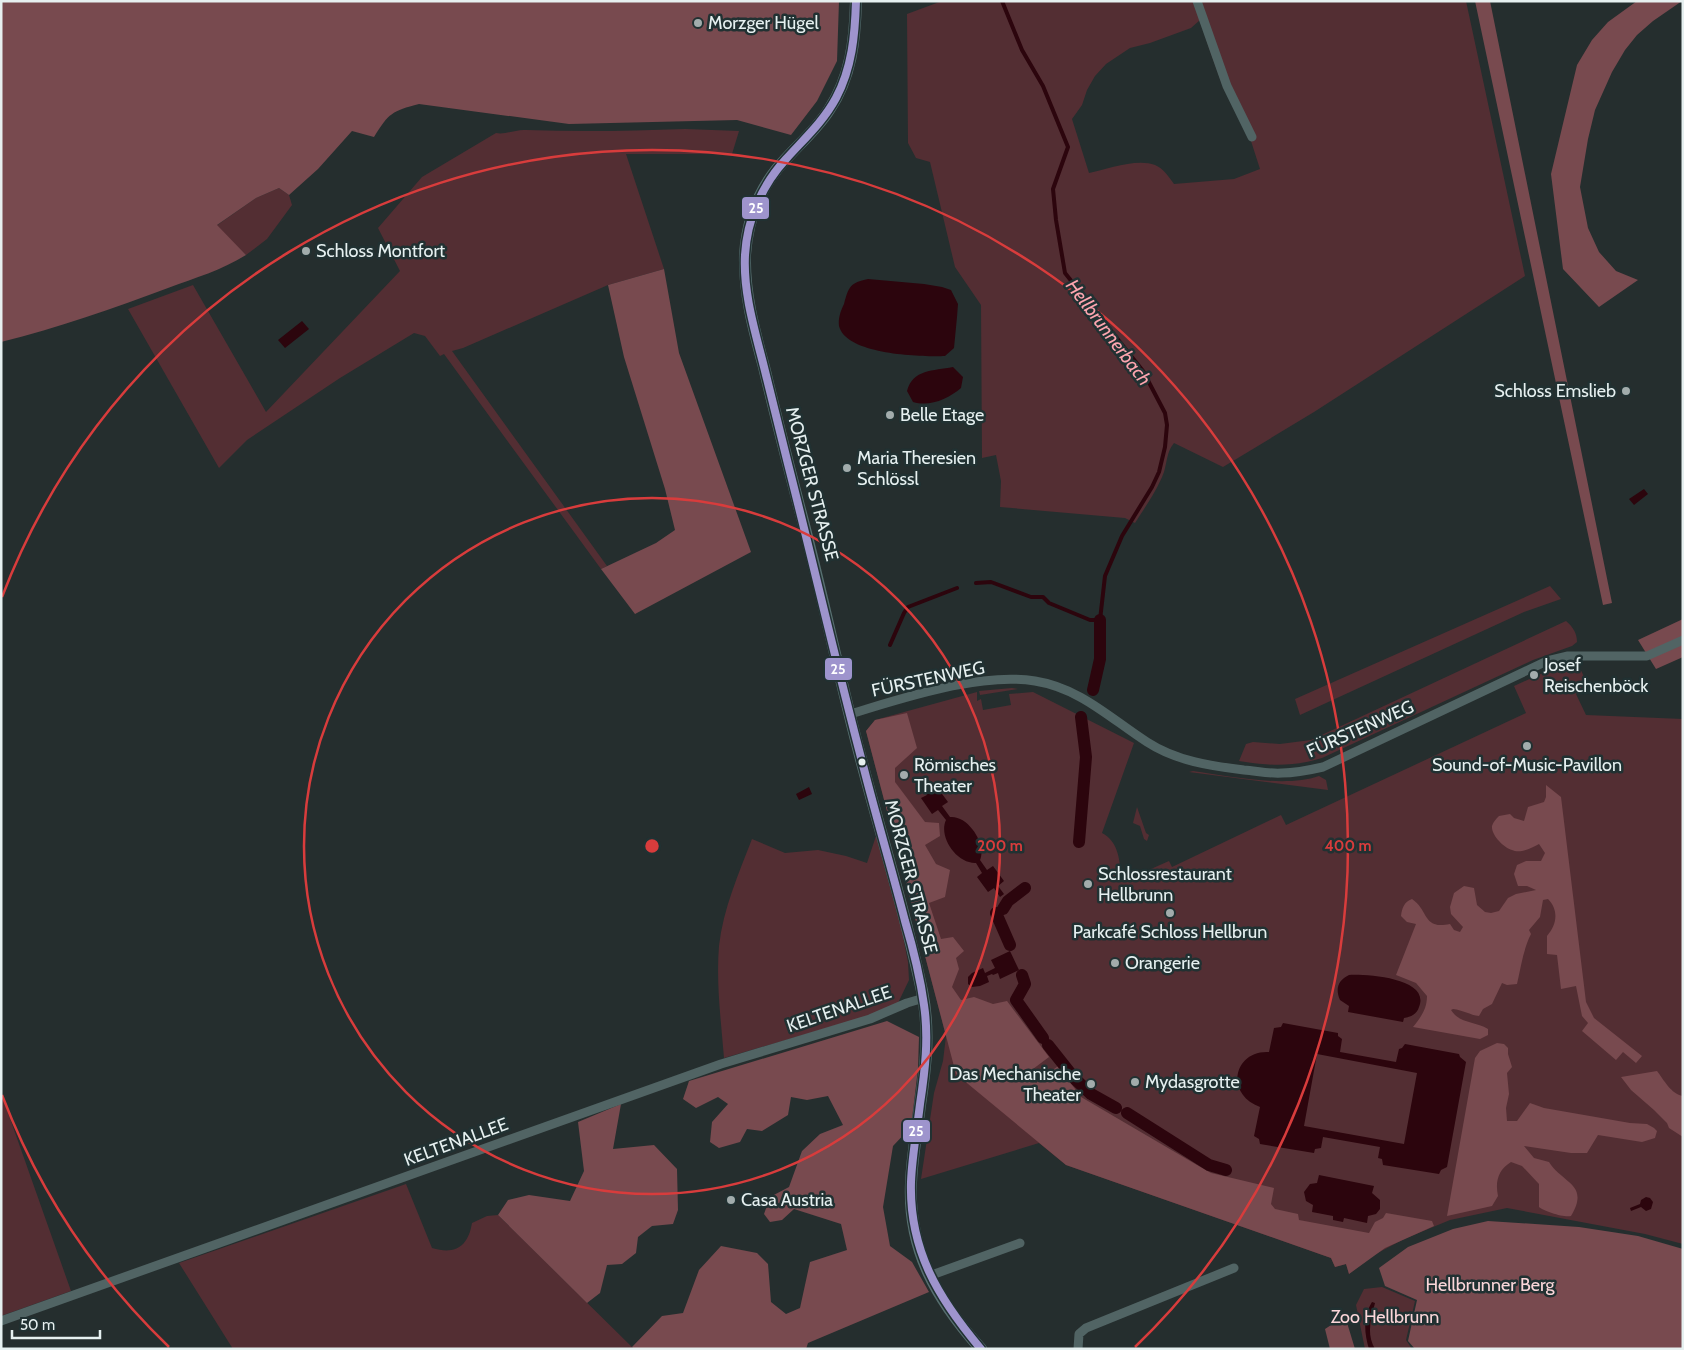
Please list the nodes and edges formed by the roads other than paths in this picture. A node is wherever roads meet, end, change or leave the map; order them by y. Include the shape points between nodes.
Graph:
1 (856, 1) edge
2 (1197, 1) edge
3 (1252, 137) dead end
4 (1683, 640) edge
5 (850, 714) junction
6 (924, 998) junction
7 (1020, 1243) dead end
8 (1234, 1268) dead end
9 (929, 1276) junction
10 (1, 1322) edge
11 (981, 1349) edge
12 (1078, 1349) edge

1 - 5 street, MORZGER STRASSE via 854,49 844,82 827,113 776,170 759,196 749,226 745,260 750,315 814,558
2 - 3 street via 1226,86
4 - 5 street, FÜRSTENWEG via 1647,656 1568,656 1547,661 1323,767 1300,772 1264,772 1190,761 1148,743 1074,692 1036,681 976,681
5 - 6 street, MORZGER STRASSE
6 - 9 street, MORZGER STRASSE via 927,1057 910,1199 914,1232
6 - 10 street, KELTENALLEE via 870,1019 721,1064
7 - 9 street
8 - 12 street via 1086,1328 1079,1334
9 - 11 street, MORZGER STRASSE via 944,1304

